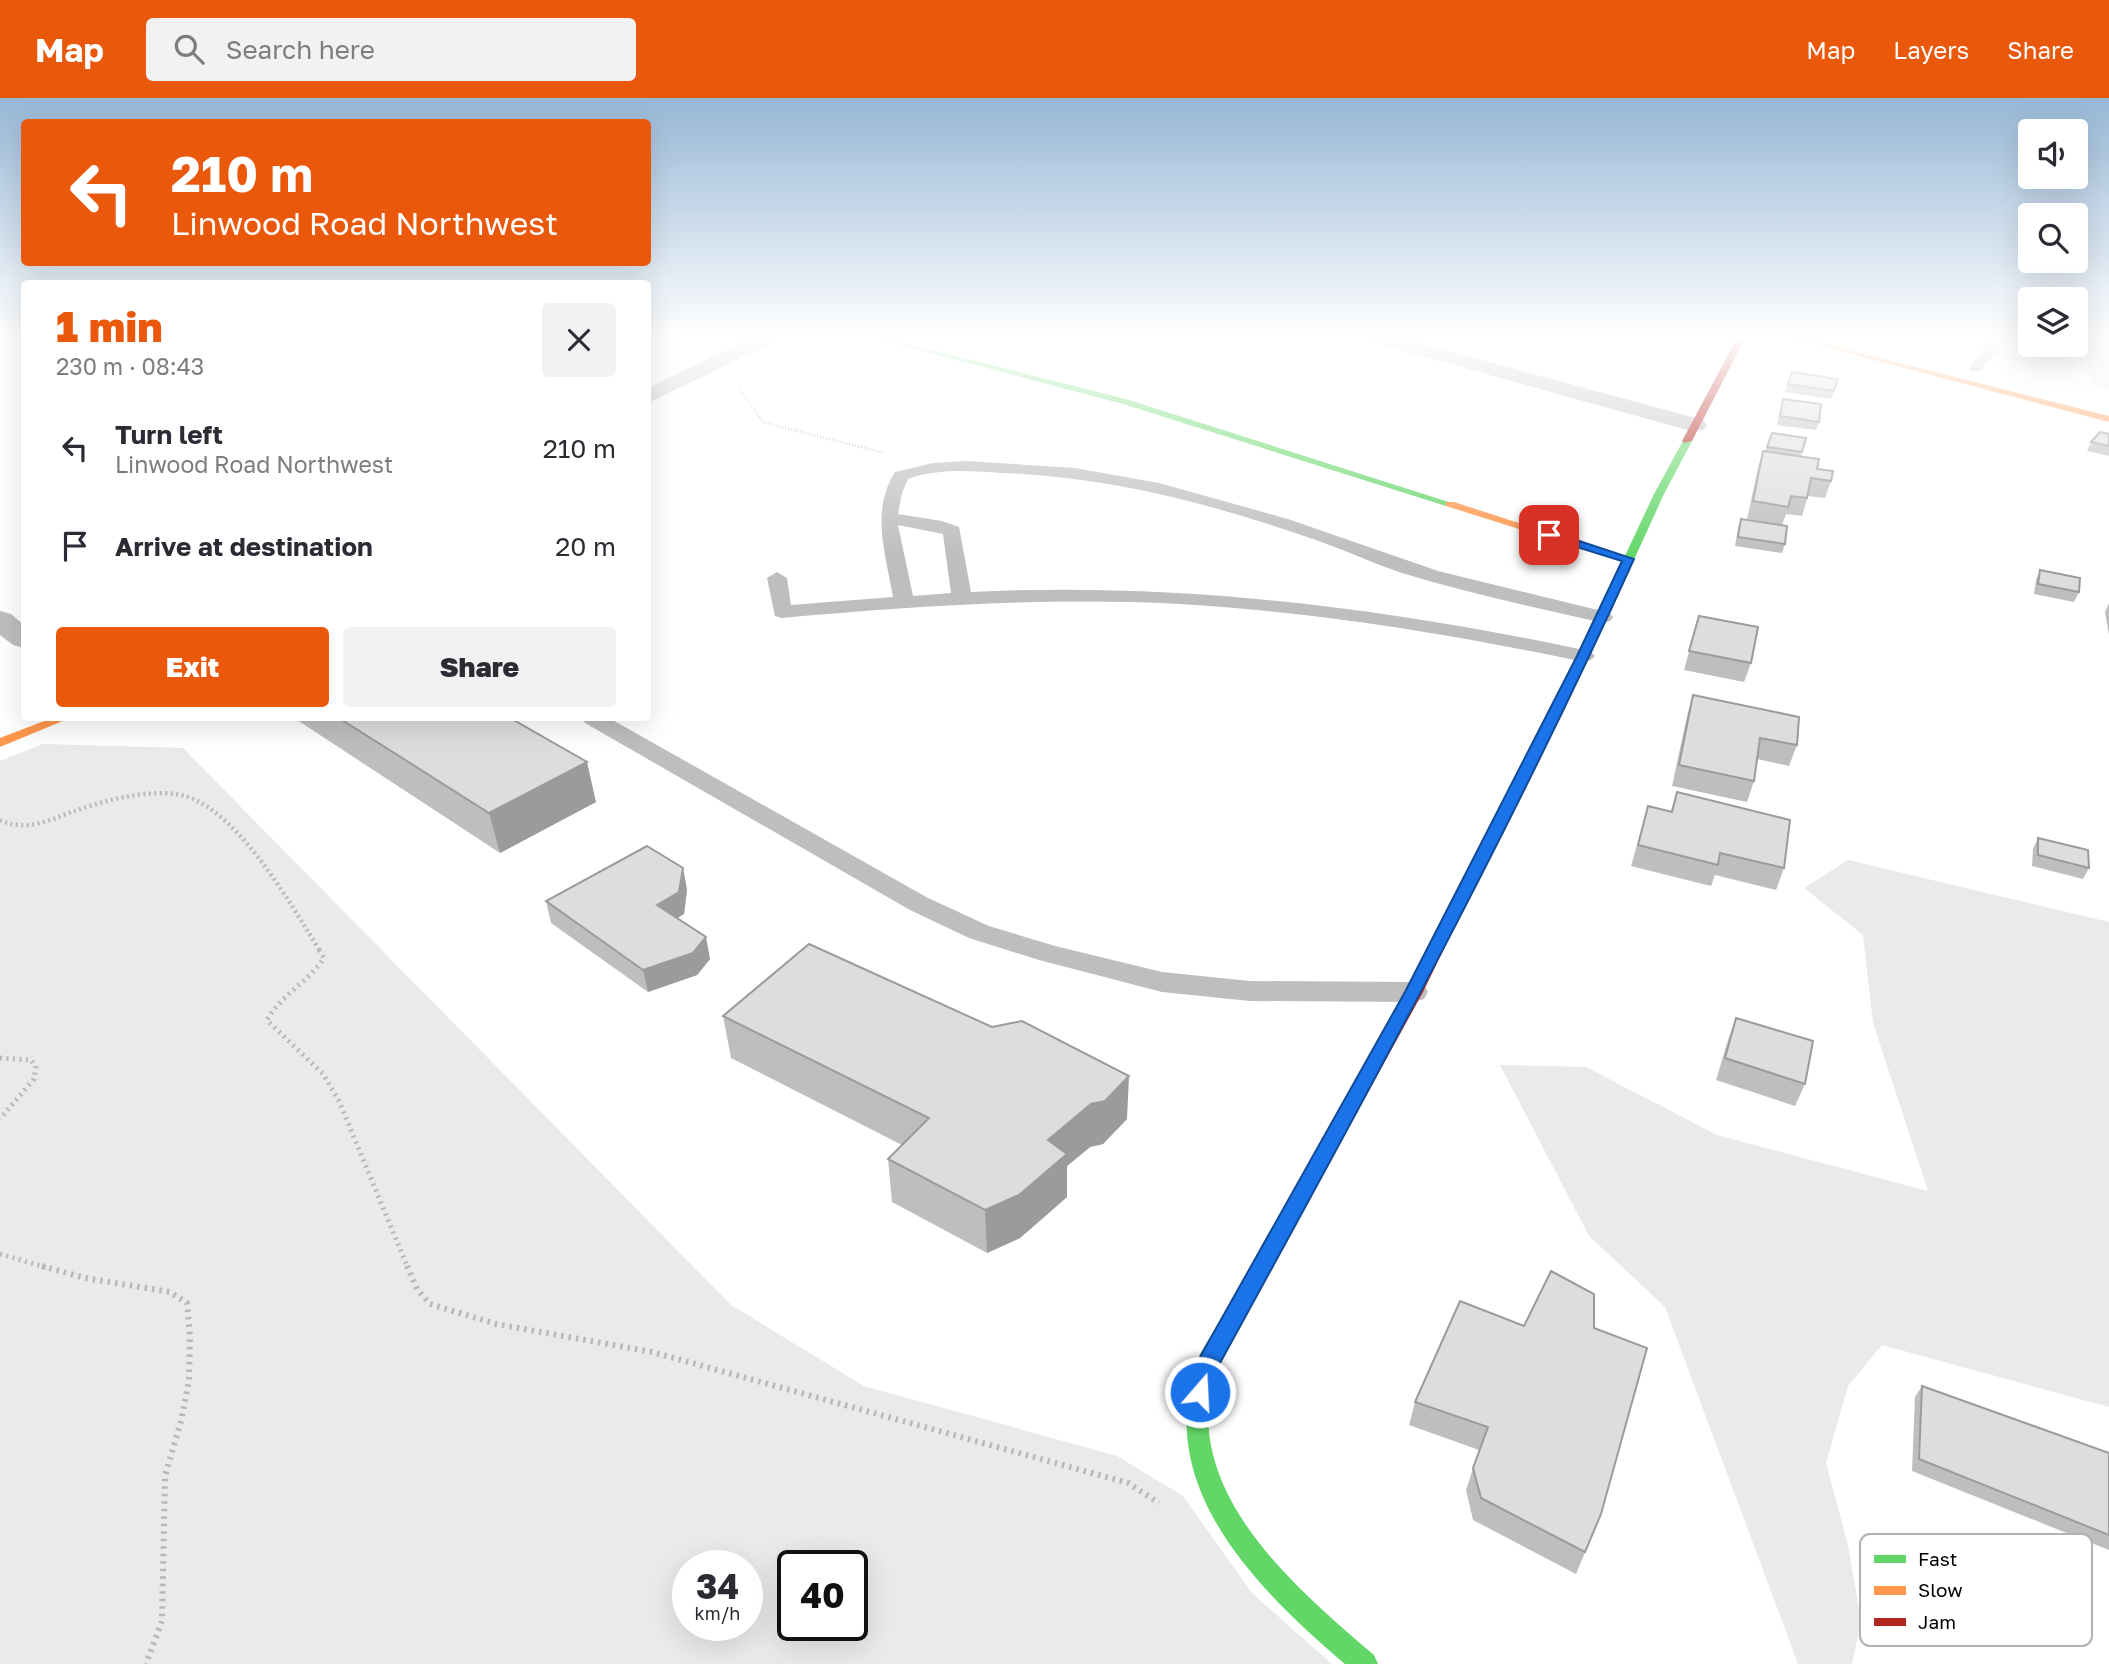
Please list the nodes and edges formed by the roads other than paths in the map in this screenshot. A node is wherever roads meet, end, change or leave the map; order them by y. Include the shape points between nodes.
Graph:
1 (1155, 411) edge
2 (1644, 411) edge
3 (1702, 411) edge
4 (2078, 411) edge
5 (2109, 419) edge
6 (1695, 425) junction
7 (888, 518) junction
8 (1628, 559) junction
9 (777, 578) dead end
10 (962, 600) junction
11 (904, 601) junction
12 (1603, 617) junction
13 (0, 620) edge
14 (21, 637) edge
15 (1584, 656) junction
16 (55, 721) edge
17 (598, 721) edge
18 (0, 743) edge
19 (1414, 992) junction
20 (1365, 1664) edge

1 - 8 street
2 - 6 street
3 - 6 street
4 - 5 street
6 - 8 street
7 - 10 lane via 951,531
7 - 11 lane
7 - 12 lane via 901,476 914,470 943,466 1057,470 1155,487 1247,511 1405,568
8 - 12 street
9 - 11 lane via 782,612
10 - 11 lane
10 - 15 lane via 1113,597 1247,603 1424,625
12 - 15 street
13 - 14 street
15 - 19 street
16 - 18 street
17 - 19 lane via 919,904 979,932 1162,982 1250,991
19 - 20 street via 1203,1373 1196,1411 1202,1462 1224,1515 1250,1550 1331,1637

